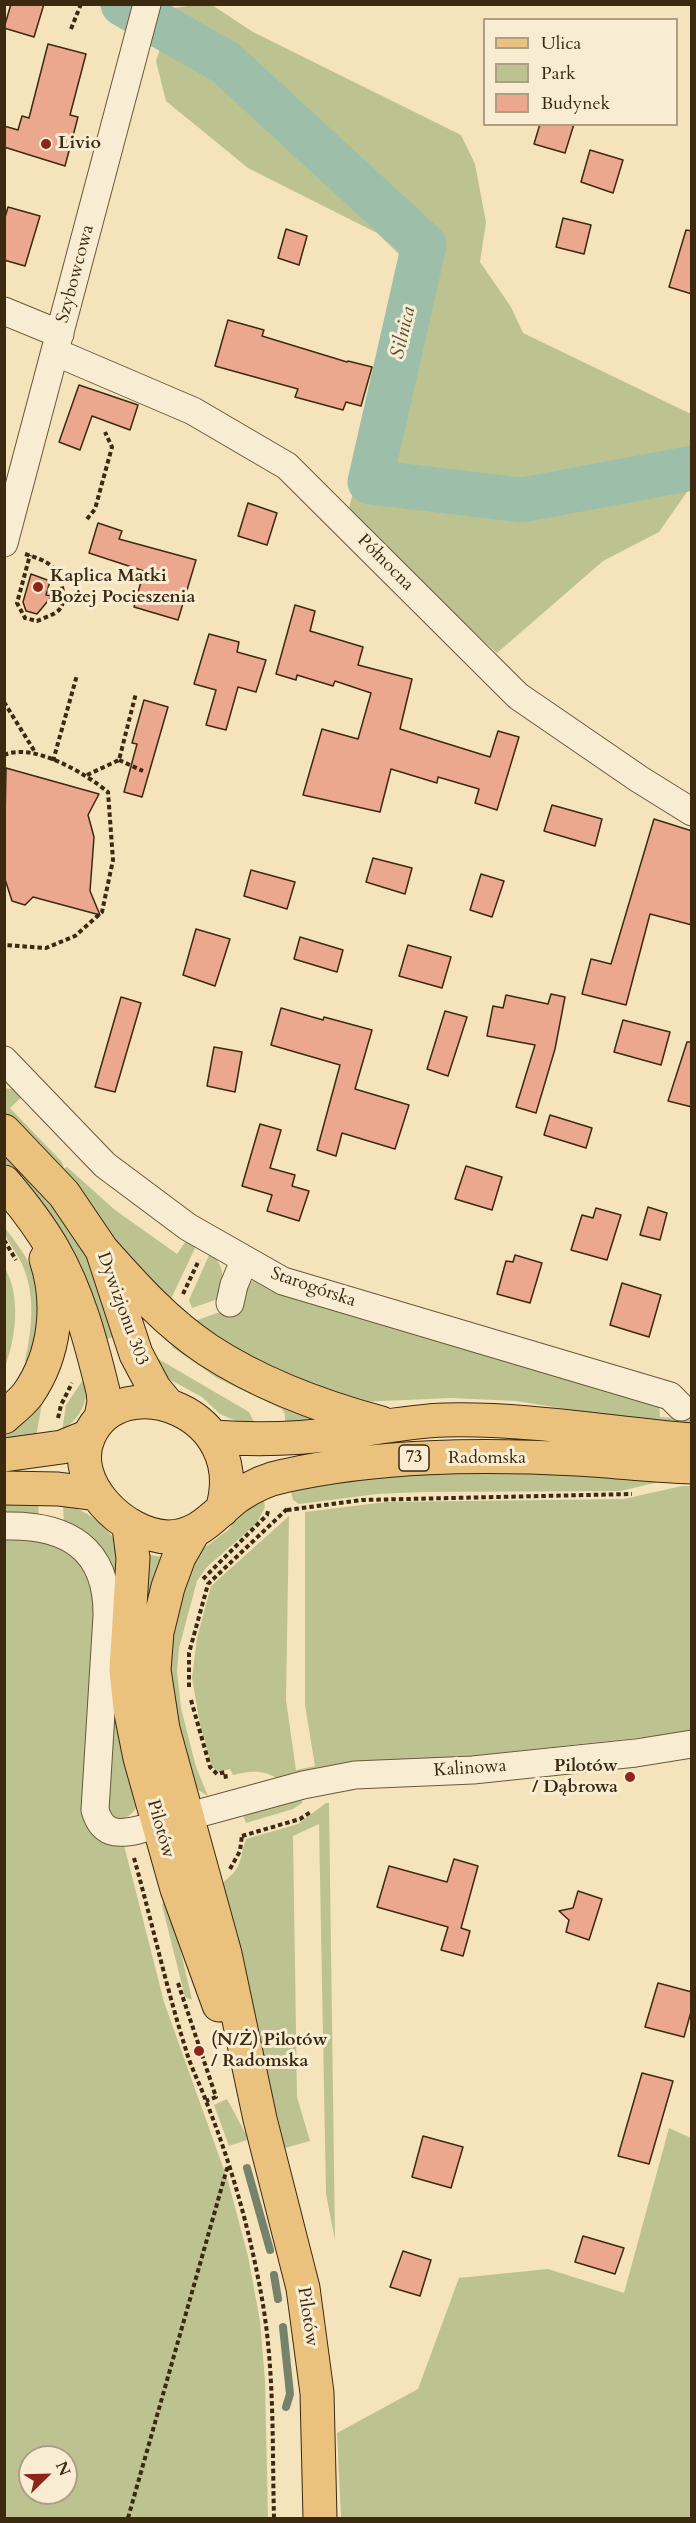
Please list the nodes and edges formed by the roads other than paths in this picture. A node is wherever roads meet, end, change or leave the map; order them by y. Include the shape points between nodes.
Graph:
1 (147, 4) edge
2 (4, 311) edge
3 (58, 343) junction
4 (12, 547) edge
5 (692, 812) edge
6 (4, 1060) edge
7 (4, 1131) edge
8 (4, 1182) edge
9 (33, 1217) junction
10 (102, 1250) junction
11 (244, 1261) junction
12 (230, 1304) dead end
13 (168, 1405) junction
14 (681, 1407) dead end
15 (4, 1417) edge
16 (387, 1424) junction
17 (95, 1427) junction
18 (213, 1437) junction
19 (692, 1440) edge
20 (4, 1455) edge
21 (692, 1467) edge
22 (4, 1488) edge
23 (97, 1494) junction
24 (222, 1510) junction
25 (4, 1526) edge
26 (129, 1527) junction
27 (194, 1531) junction
28 (692, 1744) edge
29 (172, 1821) junction
30 (320, 2518) edge

1 - 3 street, Szybowcowa
2 - 3 street, Północna
3 - 4 street, Szybowcowa
3 - 5 street, Północna via 194,411 287,466 518,696
6 - 11 street, Starogórska via 105,1165 188,1227
7 - 10 main road, Dywizjonu 303 via 64,1194
8 - 9 main road
9 - 15 main road via 49,1268 54,1310 52,1336 44,1368 27,1396
9 - 17 main road via 53,1249 80,1308 103,1391 104,1402
10 - 13 main road, Dywizjonu 303 via 136,1354
10 - 16 main road via 160,1312 208,1350 254,1376 324,1406
11 - 12 street
11 - 14 street, Starogórska via 284,1281 670,1396
13 - 17 main road via 128,1405
13 - 18 main road via 195,1418
16 - 18 main road, Radomska / 73 via 247,1440
16 - 19 main road, Radomska / 73 via 444,1420 534,1422
17 - 20 main road via 62,1447
17 - 23 main road, 73 via 86,1450 87,1470
18 - 24 main road via 227,1474
21 - 24 main road, Radomska / 73 via 574,1459 417,1458 281,1476 239,1495
22 - 23 main road
23 - 26 main road, 73
24 - 27 main road, 73
25 - 29 street, Kalinowa via 60,1532 76,1541 102,1574 107,1616 95,1809 102,1826 118,1833
26 - 27 main road, 73 via 168,1537
26 - 29 main road, Pilotów via 133,1558 126,1670 130,1708
27 - 29 main road, Pilotów via 168,1587 157,1632 154,1670
28 - 29 street, Kalinowa via 472,1770 355,1774
29 - 30 main road, Pilotów via 225,1953 260,2119 303,2288 317,2393

